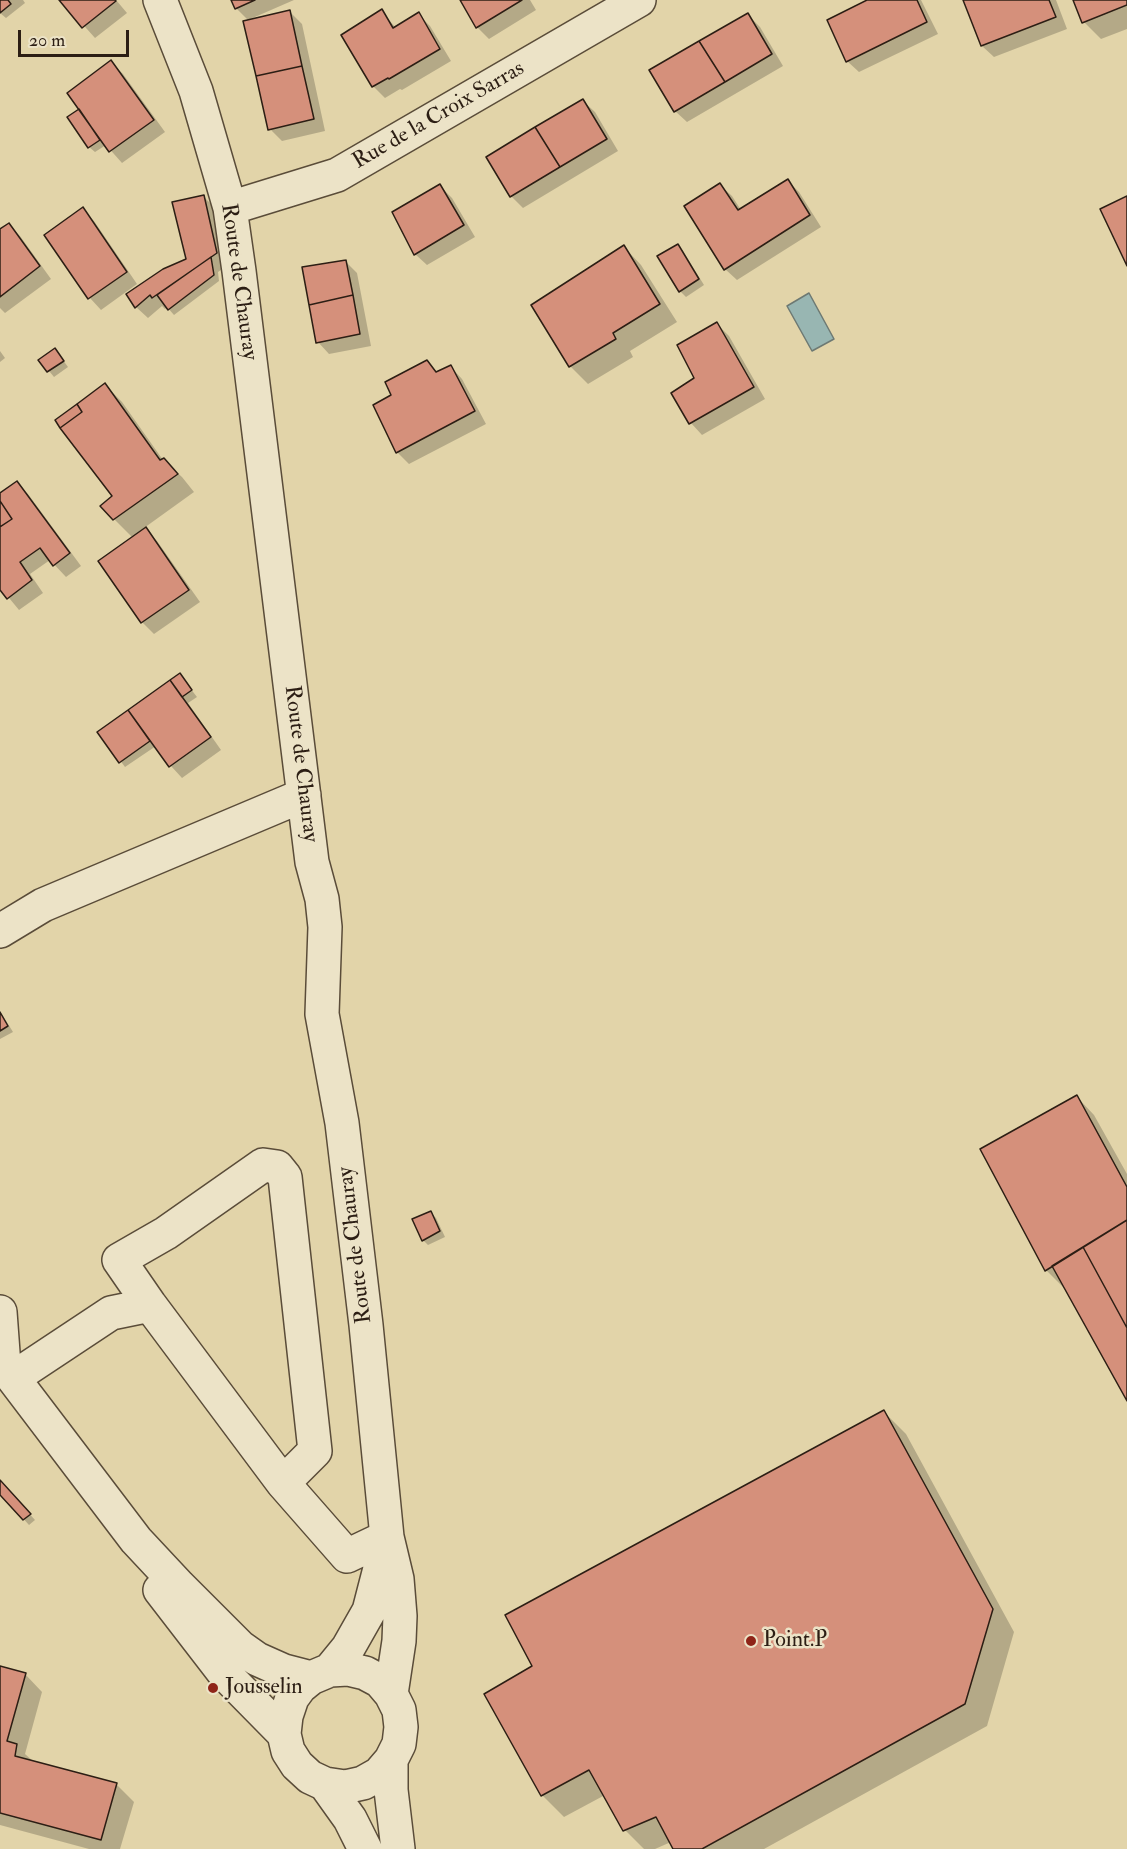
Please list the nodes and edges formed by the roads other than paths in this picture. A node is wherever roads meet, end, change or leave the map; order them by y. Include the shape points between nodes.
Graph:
1 (160, 0) edge
2 (639, 0) edge
3 (230, 208) junction
4 (304, 795) junction
5 (0, 931) edge
6 (150, 1305) junction
7 (0, 1312) edge
8 (6, 1368) edge
9 (283, 1483) junction
10 (387, 1537) junction
11 (136, 1540) junction
12 (320, 1674) junction
13 (391, 1694) junction
14 (284, 1734) junction
15 (392, 1760) junction
16 (325, 1784) junction
17 (365, 1849) edge
18 (398, 1849) edge

1 - 3 street, Route de Chauray via 196,91
2 - 3 street, Rue de la Croix Sarras via 338,175
3 - 4 street, Route de Chauray
4 - 5 street via 43,905
4 - 10 street, Route de Chauray via 325,927 322,1014 342,1123
6 - 8 street via 111,1313
6 - 9 street
6 - 9 street via 119,1260 166,1233 262,1165 277,1167 285,1178 315,1451
7 - 8 street
8 - 11 street
9 - 10 street via 347,1556
10 - 12 street, Route de Chauray via 369,1611 348,1648
10 - 13 street, Route de Chauray via 397,1579 400,1616
11 - 12 street via 240,1647 284,1671
11 - 14 street via 164,1597 224,1673
12 - 13 street via 348,1669 364,1673
12 - 14 street via 300,1686 292,1698
13 - 15 street via 399,1710 401,1727
14 - 16 street via 297,1765
15 - 16 street via 363,1783
15 - 18 street via 391,1790
16 - 17 street

